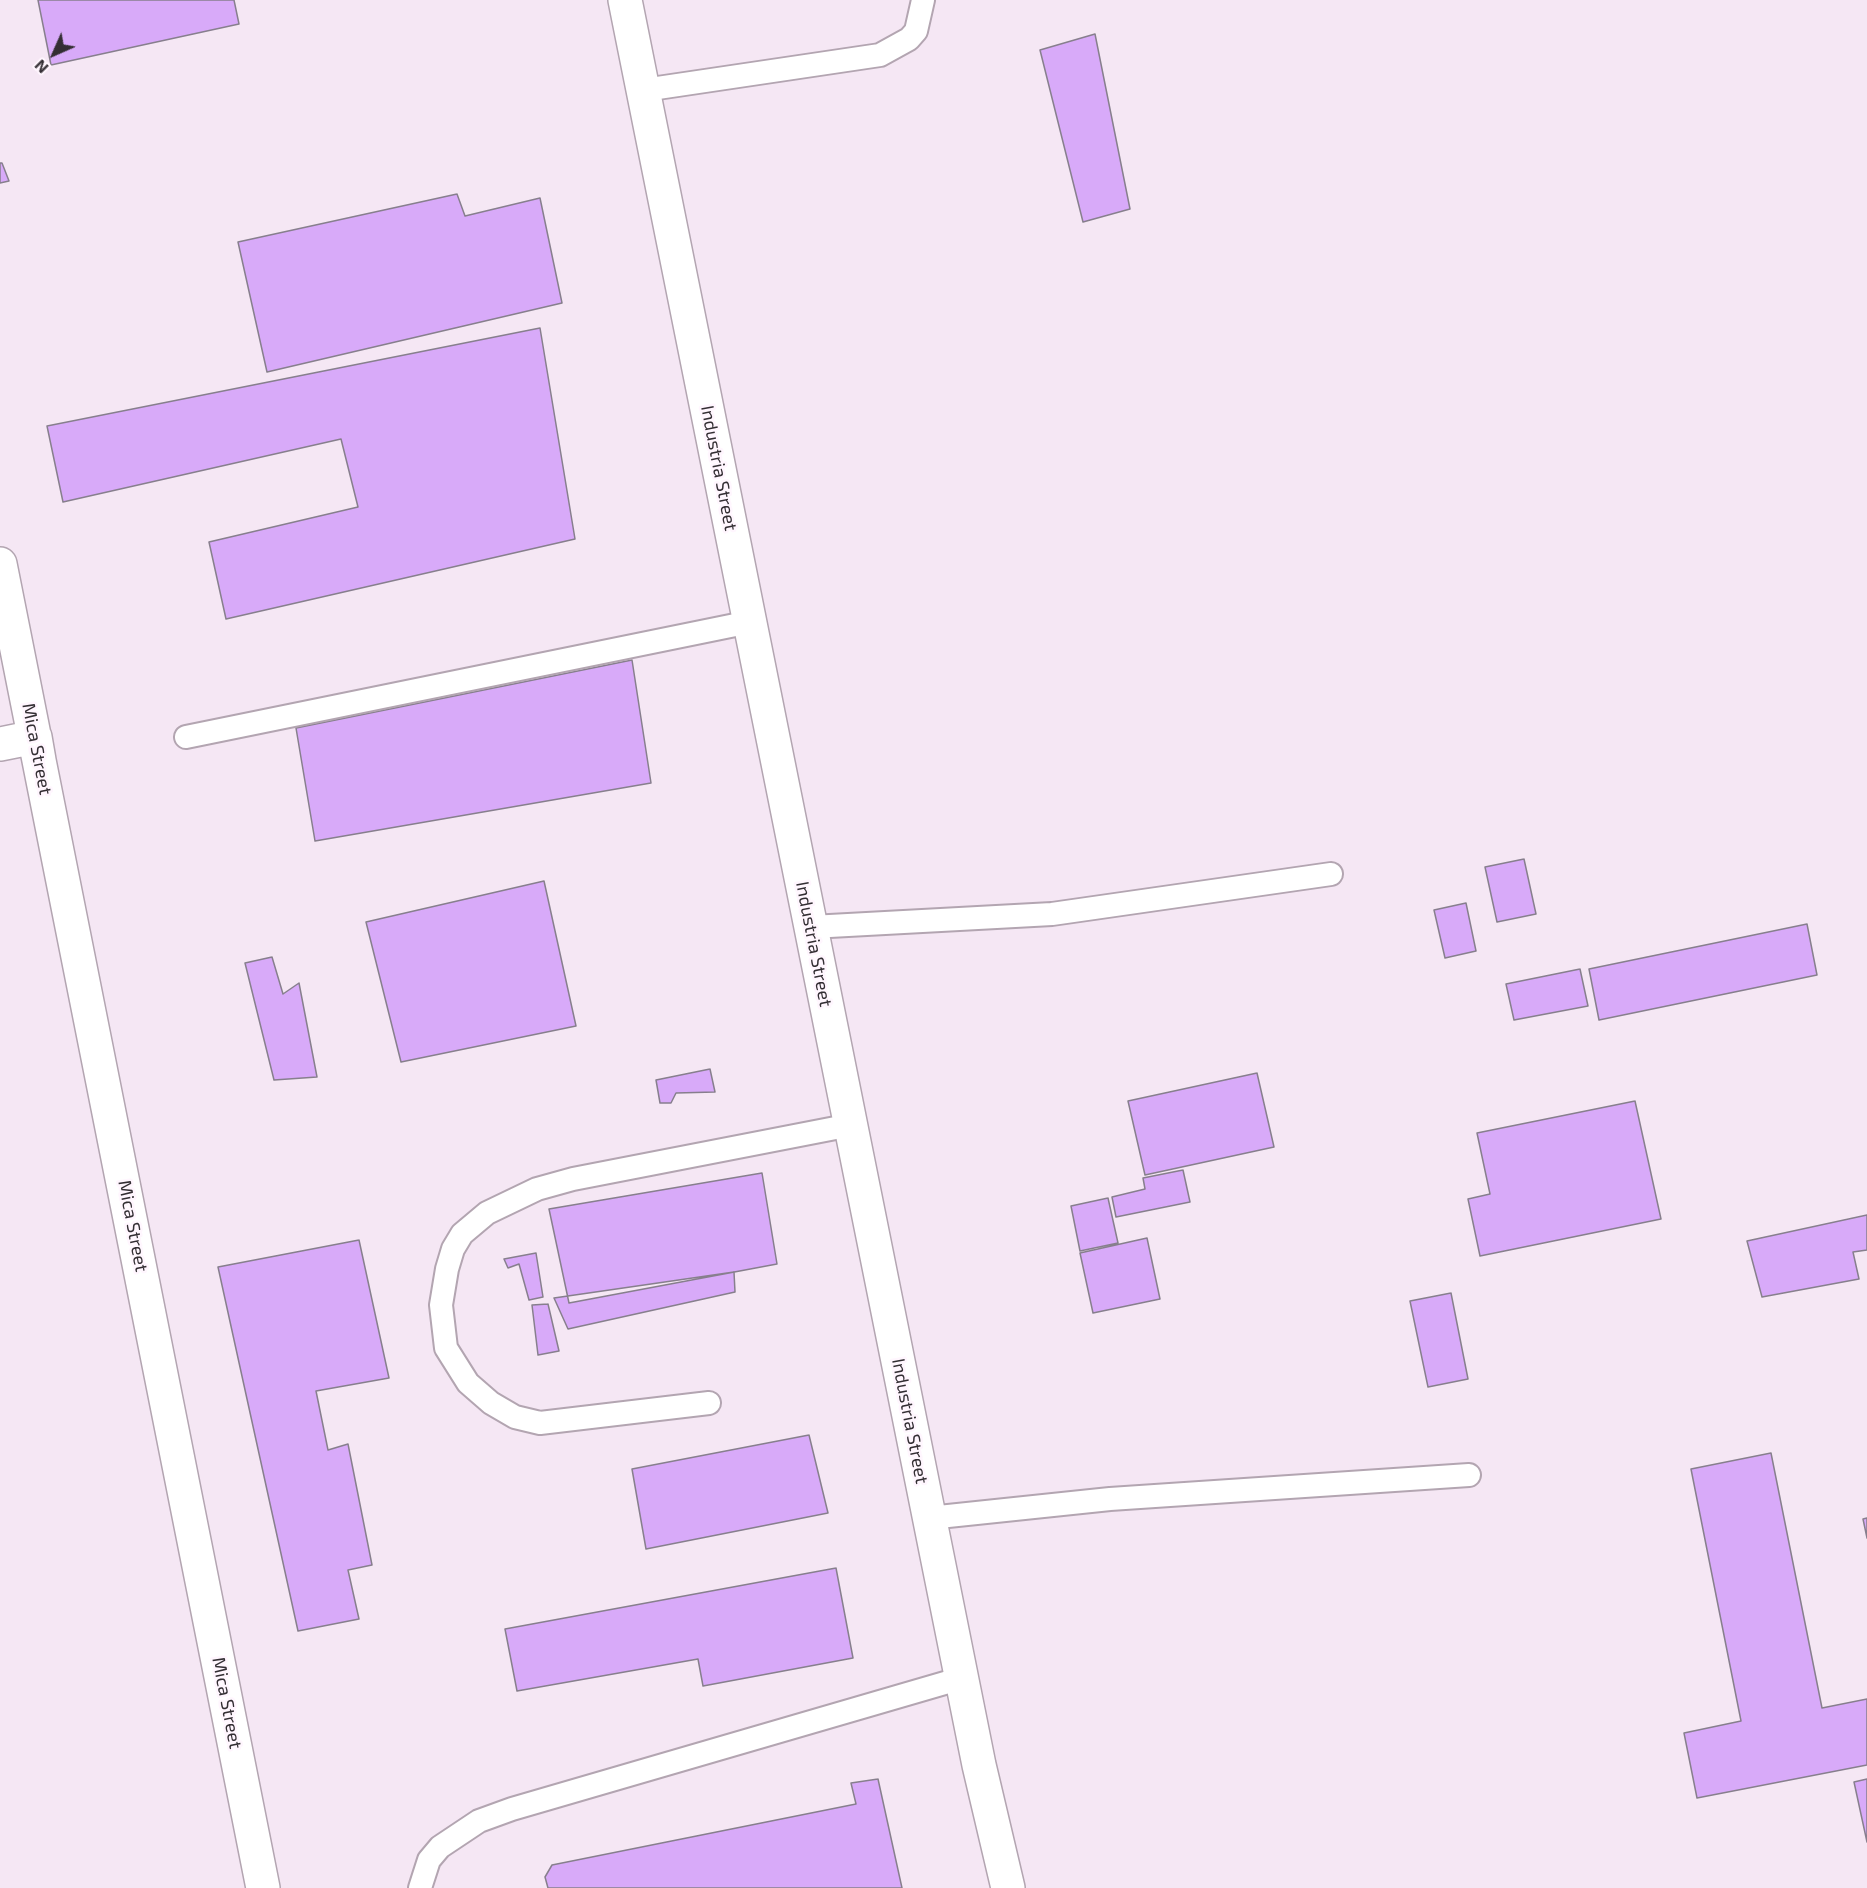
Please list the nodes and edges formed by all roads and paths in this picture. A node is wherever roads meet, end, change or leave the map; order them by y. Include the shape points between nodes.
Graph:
1 (625, 0) edge
2 (922, 0) edge
3 (644, 90) junction
4 (0, 564) edge
5 (750, 622) junction
6 (186, 737) dead end
7 (0, 744) edge
8 (37, 749) junction
9 (1331, 874) dead end
10 (811, 927) junction
11 (851, 1125) junction
12 (709, 1403) dead end
13 (1469, 1474) dead end
14 (929, 1518) junction
15 (962, 1678) junction
16 (258, 1863) edge
17 (420, 1888) edge
18 (1008, 1888) edge

1 - 3 street, Industria Street
2 - 3 lane via 916,31 880,54
3 - 5 street, Industria Street
4 - 8 street, Mica Street
5 - 6 lane
5 - 10 street, Industria Street
7 - 8 street
8 - 16 street, Mica Street
9 - 10 lane via 1052,914
10 - 11 street, Industria Street
11 - 12 lane via 573,1179 537,1190 487,1213 462,1234 453,1249 441,1305 446,1348 468,1383 491,1403 515,1417 540,1423
11 - 14 street, Industria Street
13 - 14 lane via 1110,1499
14 - 15 street, Industria Street
15 - 17 lane via 479,1821 440,1847 429,1860
15 - 18 street, Industria Street

